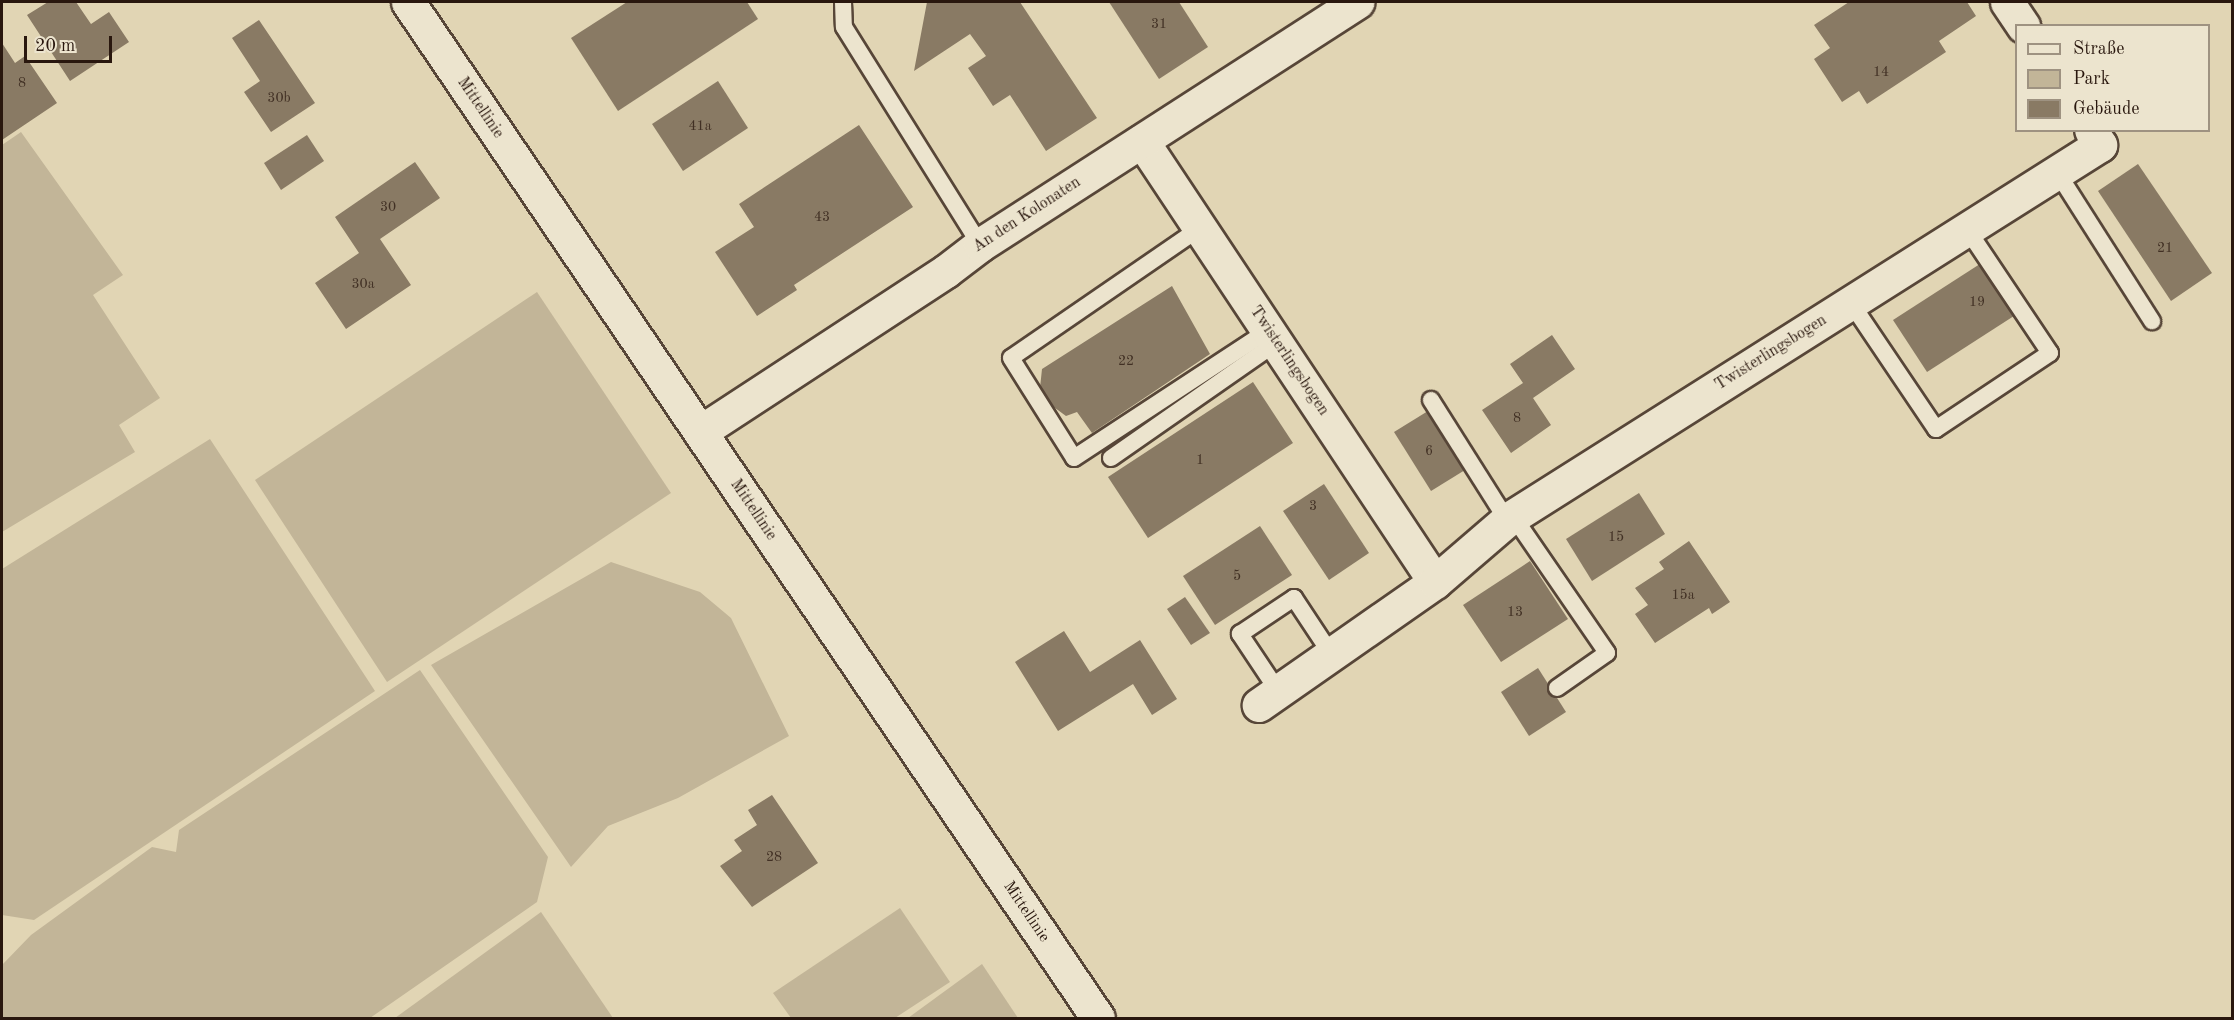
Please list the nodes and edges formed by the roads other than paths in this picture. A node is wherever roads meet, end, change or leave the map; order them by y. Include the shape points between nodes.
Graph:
1 (408, 2) edge
2 (843, 2) edge
3 (1357, 2) edge
4 (2007, 2) edge
5 (2022, 24) edge
6 (2092, 132) edge
7 (1142, 141) junction
8 (2057, 172) junction
9 (1200, 228) junction
10 (1967, 229) junction
11 (980, 245) junction
12 (1851, 303) junction
13 (2152, 321) dead end
14 (1273, 336) junction
15 (1431, 400) dead end
16 (700, 432) junction
17 (1111, 458) dead end
18 (1510, 518) junction
19 (1435, 582) junction
20 (1331, 654) junction
21 (1557, 688) dead end
22 (1268, 698) joint
23 (1098, 1018) edge

1 - 16 street, Mittellinie
2 - 11 lane via 844,27
3 - 7 street, An den Kolonaten
4 - 5 street
6 - 8 street, Twisterlingsbogen via 2100,145
7 - 9 street, Twisterlingsbogen
7 - 11 street, An den Kolonaten
8 - 10 street, Twisterlingsbogen
8 - 13 lane
9 - 14 street, Twisterlingsbogen
9 - 14 lane via 1011,358 1074,458
10 - 12 street, Twisterlingsbogen
10 - 12 lane via 2050,353 1936,429
11 - 16 street, An den Kolonaten via 937,278
12 - 18 street, Twisterlingsbogen
14 - 17 lane
14 - 19 street, Twisterlingsbogen
15 - 18 lane
16 - 23 street, Mittellinie
18 - 19 street, Twisterlingsbogen
18 - 21 lane via 1607,653
19 - 20 street, Twisterlingsbogen
20 - 22 street, Twisterlingsbogen
20 - 22 lane via 1294,598 1240,634

